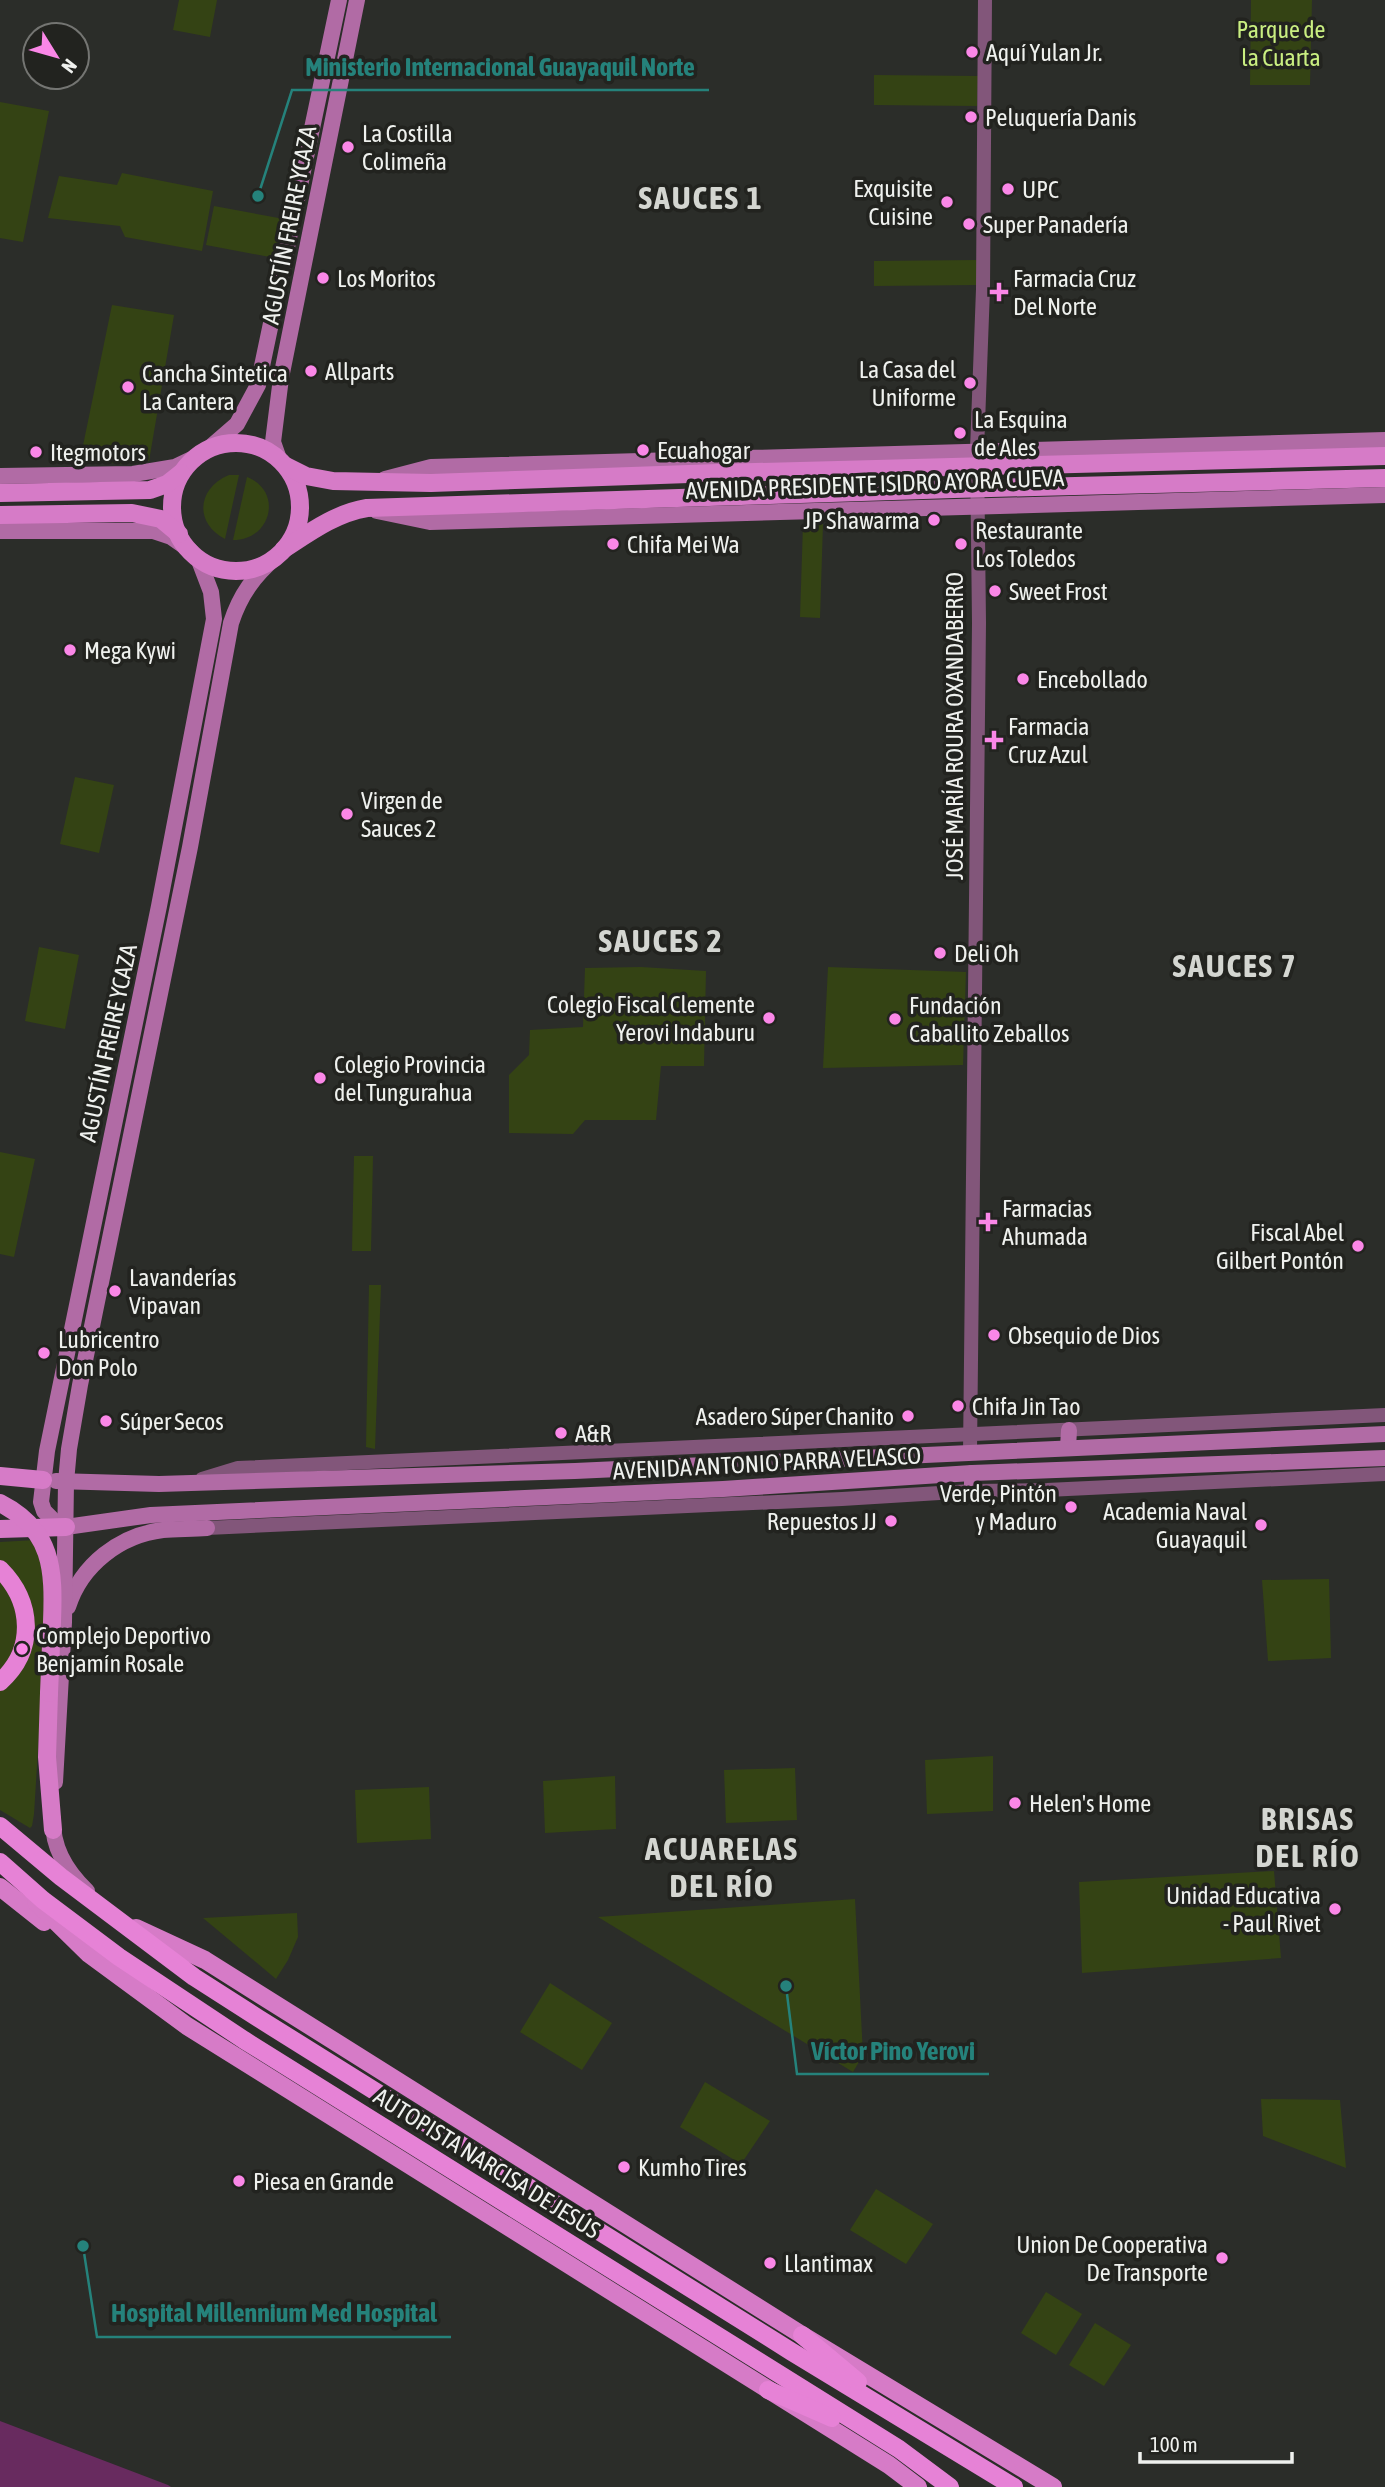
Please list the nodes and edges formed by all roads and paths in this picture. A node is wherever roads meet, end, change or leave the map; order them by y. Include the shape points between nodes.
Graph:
1 (339, 0) edge
2 (357, 0) edge
3 (985, 0) edge
4 (1385, 440) edge
5 (202, 453) junction
6 (1385, 456) edge
7 (978, 458) junction
8 (282, 463) junction
9 (184, 471) junction
10 (0, 477) edge
11 (1385, 478) edge
12 (0, 493) edge
13 (1385, 495) edge
14 (977, 497) junction
15 (0, 515) edge
16 (0, 531) edge
17 (179, 534) junction
18 (280, 553) junction
19 (194, 555) junction
20 (1385, 1415) edge
21 (1069, 1430) junction
22 (1385, 1434) edge
23 (970, 1435) junction
24 (1039, 1441) junction
25 (1068, 1448) junction
26 (970, 1453) junction
27 (1385, 1458) edge
28 (972, 1473) junction
29 (1385, 1474) edge
30 (0, 1476) edge
31 (43, 1480) junction
32 (66, 1482) junction
33 (159, 1484) junction
34 (972, 1491) junction
35 (724, 1497) junction
36 (0, 1503) edge
37 (151, 1514) junction
38 (66, 1527) junction
39 (207, 1528) junction
40 (0, 1529) edge
41 (0, 1569) edge
42 (64, 1622) junction
43 (0, 1682) edge
44 (0, 1826) edge
45 (52, 1830) junction
46 (3, 1865) edge
47 (0, 1887) edge
48 (104, 1907) junction
49 (120, 1920) junction
50 (89, 1954) junction
51 (802, 2335) junction
52 (768, 2390) junction
53 (904, 2421) junction
54 (890, 2443) junction
55 (918, 2487) edge
56 (950, 2487) edge
57 (1014, 2487) edge
58 (1053, 2487) edge

1 - 5 main road, AGUSTÍN FREIRE YCAZA via 258,385 237,424
2 - 8 main road, AGUSTÍN FREIRE YCAZA via 281,378 272,442
3 - 7 street, JOSÉ MARÍA ROURA OXANDABERRO
4 - 7 main road, AVENIDA PRESIDENTE ISIDRO AYORA CUEVA
5 - 8 main road via 239,443 260,447
5 - 9 main road
5 - 10 main road via 175,467 133,474
6 - 7 main road, AVENIDA PRESIDENTE ISIDRO AYORA CUEVA
7 - 8 main road, AVENIDA PRESIDENTE ISIDRO AYORA CUEVA via 717,466 444,483 328,480 306,476
7 - 14 street, JOSÉ MARÍA ROURA OXANDABERRO
8 - 18 main road via 297,487 300,509 296,530
9 - 12 main road via 150,490
9 - 17 main road via 173,500
11 - 14 main road, AVENIDA PRESIDENTE ISIDRO AYORA CUEVA
13 - 14 main road, AVENIDA PRESIDENTE ISIDRO AYORA CUEVA
14 - 18 main road, AVENIDA PRESIDENTE ISIDRO AYORA CUEVA via 368,508 336,517
14 - 23 street, JOSÉ MARÍA ROURA OXANDABERRO
15 - 17 main road via 132,513 161,519
16 - 19 main road via 153,531 171,537
17 - 19 main road
18 - 19 main road via 258,567 239,571 219,569
18 - 32 main road, AGUSTÍN FREIRE YCAZA via 246,588 231,623 80,1385
19 - 31 main road, AGUSTÍN FREIRE YCAZA via 211,592 212,632
20 - 21 street, AVENIDA ANTONIO PARRA VELASCO
21 - 24 street, AVENIDA ANTONIO PARRA VELASCO
21 - 25 main road
22 - 25 main road, AVENIDA ANTONIO PARRA VELASCO
23 - 24 street, AVENIDA ANTONIO PARRA VELASCO
23 - 26 street, JOSÉ MARÍA ROURA OXANDABERRO
23 - 33 street, AVENIDA ANTONIO PARRA VELASCO via 238,1468
24 - 25 main road, AVENIDA ANTONIO PARRA VELASCO
24 - 26 main road, AVENIDA ANTONIO PARRA VELASCO
26 - 33 main road, AVENIDA ANTONIO PARRA VELASCO
27 - 28 main road, AVENIDA ANTONIO PARRA VELASCO
28 - 34 main road
28 - 35 main road, AVENIDA ANTONIO PARRA VELASCO
29 - 34 street, AVENIDA ANTONIO PARRA VELASCO
30 - 31 main road
31 - 32 main road, AVENIDA ANTONIO PARRA VELASCO
31 - 38 main road, AGUSTÍN FREIRE YCAZA via 44,1511
32 - 33 main road, AVENIDA ANTONIO PARRA VELASCO
32 - 38 main road, AGUSTÍN FREIRE YCAZA
34 - 35 street, AVENIDA ANTONIO PARRA VELASCO
35 - 37 main road, AVENIDA ANTONIO PARRA VELASCO
35 - 39 street, AVENIDA ANTONIO PARRA VELASCO
36 - 45 main road, bridge via 29,1525 50,1563 47,1757
37 - 38 main road, AVENIDA ANTONIO PARRA VELASCO
37 - 39 main road
38 - 40 main road
38 - 42 main road, AGUSTÍN FREIRE YCAZA
39 - 42 main road via 162,1530 118,1545 87,1572 73,1594
41 - 43 highway via 22,1598 27,1623 22,1650
42 - 45 main road, AGUSTÍN FREIRE YCAZA
44 - 48 highway, AUTOPISTA NARCISA DE JESÚS
45 - 48 main road, AGUSTÍN FREIRE YCAZA via 64,1862
46 - 50 main road, AUTOPISTA NARCISA DE JESÚS
46 - 54 highway, AUTOPISTA NARCISA DE JESÚS via 119,1957 244,2040
47 - 50 main road
48 - 49 highway, AUTOPISTA NARCISA DE JESÚS
49 - 51 main road, AUTOPISTA NARCISA DE JESÚS via 205,1960
49 - 53 highway, AUTOPISTA NARCISA DE JESÚS via 194,1977 258,2018
50 - 52 main road, AUTOPISTA NARCISA DE JESÚS via 234,2057
51 - 53 highway
51 - 58 main road, AUTOPISTA NARCISA DE JESÚS
52 - 54 highway
52 - 55 main road, AUTOPISTA NARCISA DE JESÚS
53 - 57 highway, AUTOPISTA NARCISA DE JESÚS
54 - 56 highway, AUTOPISTA NARCISA DE JESÚS

